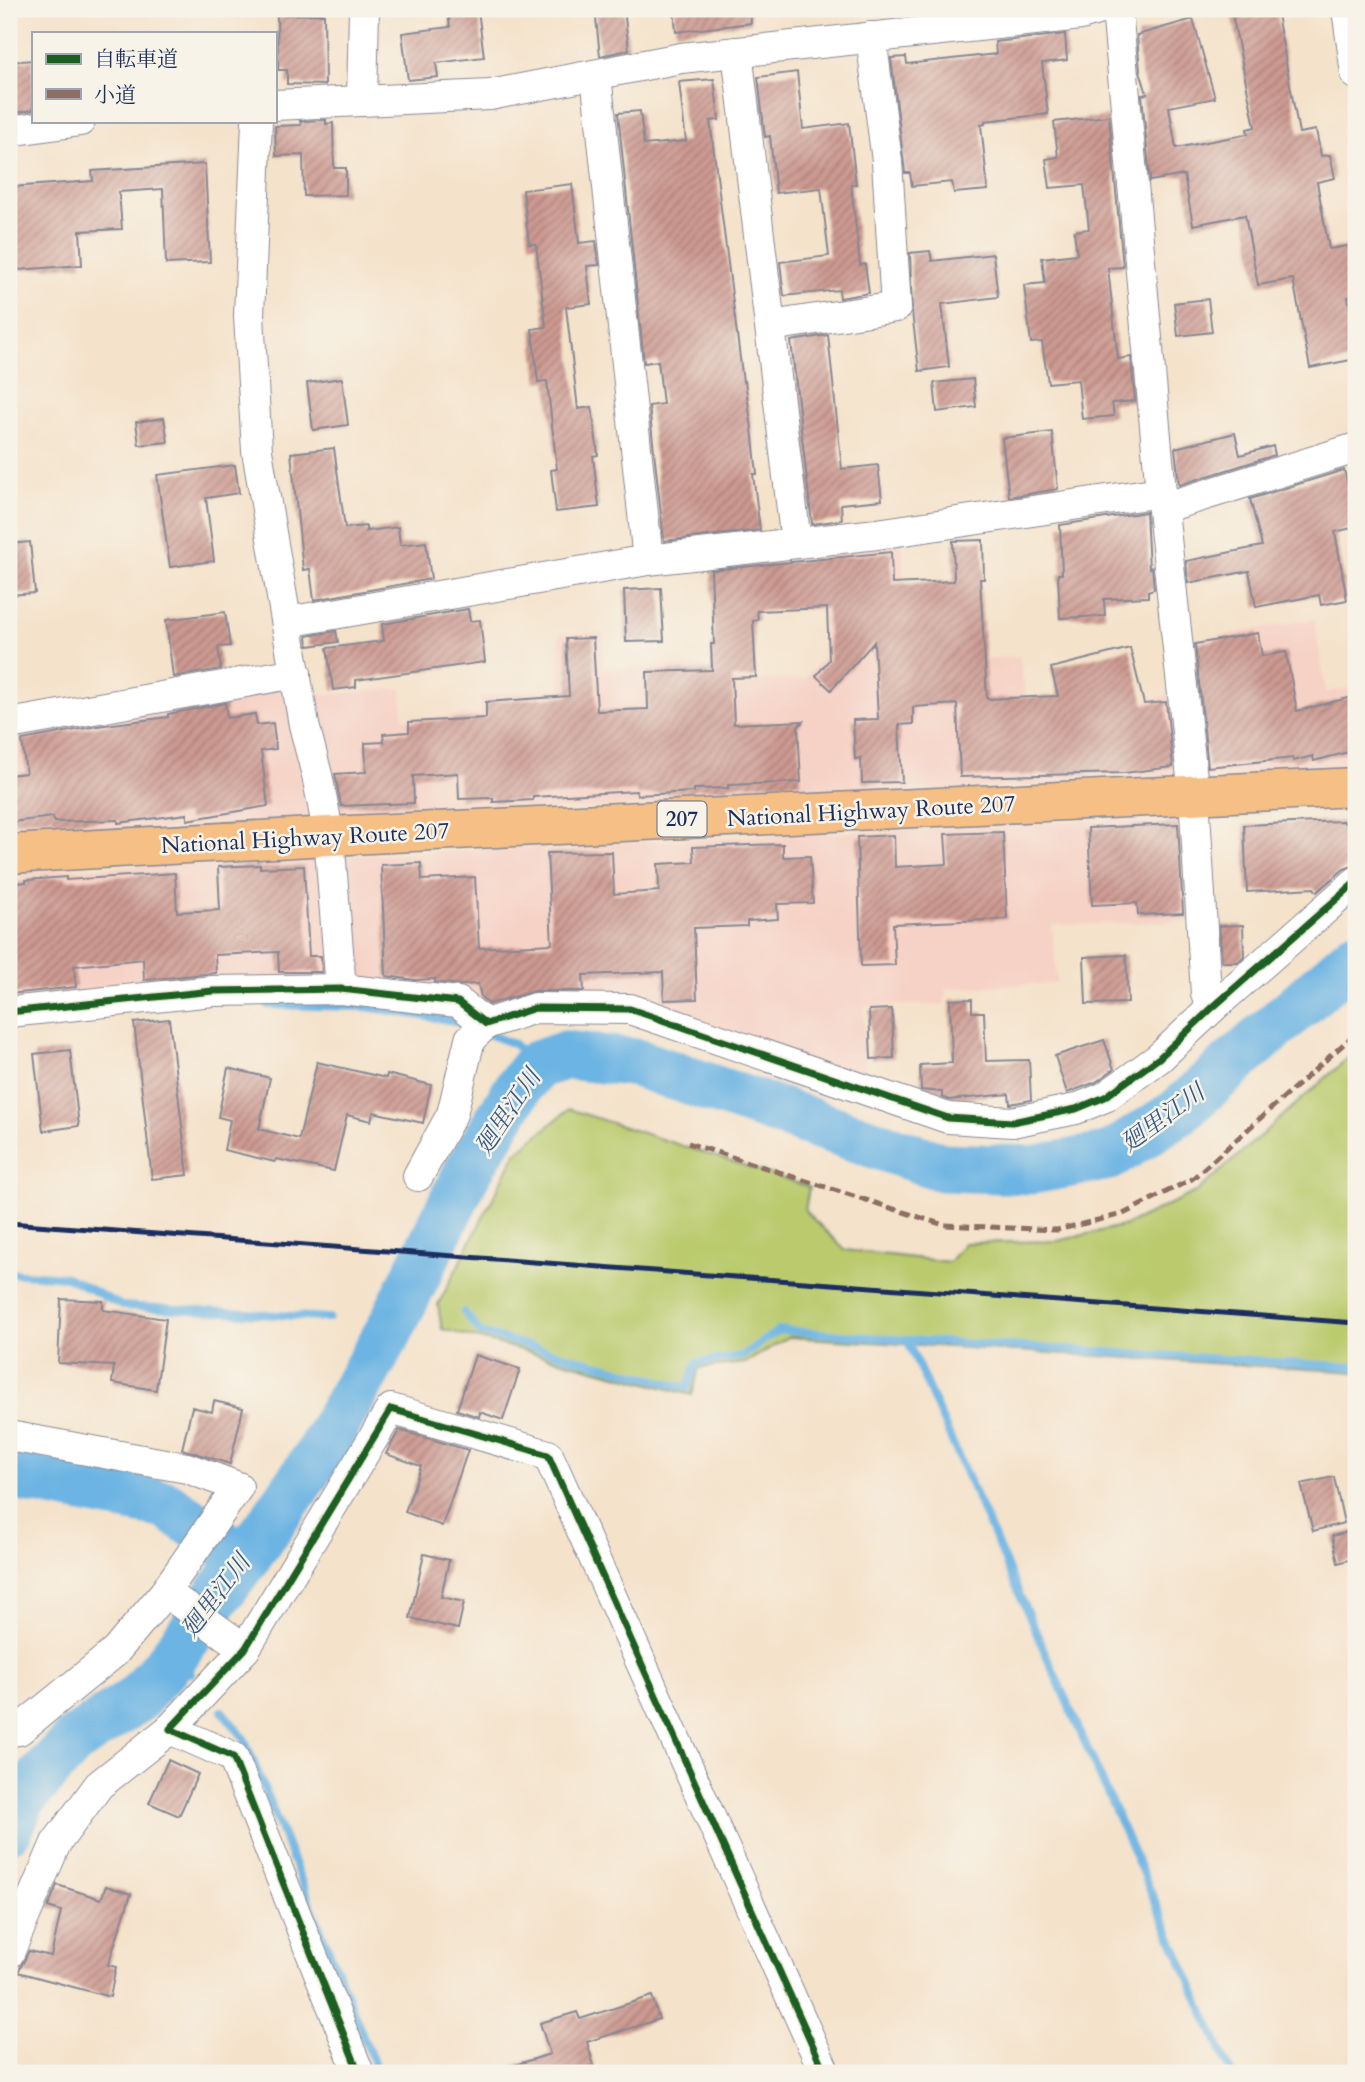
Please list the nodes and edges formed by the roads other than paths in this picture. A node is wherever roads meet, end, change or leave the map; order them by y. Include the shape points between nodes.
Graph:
1 (363, 9) edge
2 (1101, 9) edge
3 (1117, 9) edge
4 (1347, 9) edge
5 (871, 37) junction
6 (737, 52) junction
7 (1356, 74) edge
8 (596, 75) junction
9 (362, 101) junction
10 (276, 105) edge
11 (73, 122) edge
12 (257, 122) edge
13 (9, 131) edge
14 (770, 326) junction
15 (1356, 448) edge
16 (1162, 500) junction
17 (796, 543) junction
18 (648, 560) junction
19 (287, 622) junction
20 (296, 673) junction
21 (9, 724) edge
22 (1356, 787) edge
23 (1194, 796) junction
24 (329, 836) junction
25 (9, 854) edge
26 (1356, 882) edge
27 (341, 989) junction
28 (1212, 1008) junction
29 (9, 1012) edge
30 (478, 1031) junction
31 (418, 1176) dead end
32 (9, 1436) edge
33 (165, 1592) junction
34 (245, 1649) junction
35 (170, 1729) junction
36 (12, 1736) edge
37 (9, 1953) edge
38 (359, 2073) edge
39 (825, 2073) edge

1 - 9 street
2 - 5 street via 1081,15
3 - 16 street
4 - 7 street
5 - 6 street
5 - 14 street via 887,161 896,307
6 - 8 street
6 - 14 street
8 - 9 street via 490,95
8 - 18 street
9 - 10 street
11 - 13 street
12 - 19 street via 249,316 257,451
14 - 17 street
15 - 16 street
16 - 17 street
16 - 23 street
17 - 18 street
18 - 19 street
19 - 20 street
20 - 21 street
20 - 24 street
22 - 23 highway, National Highway Route 207 / 207
23 - 24 highway, National Highway Route 207 / 207
23 - 28 street via 1206,994
24 - 25 highway, National Highway Route 207 / 207
24 - 27 street
26 - 28 street
27 - 29 street via 213,991
27 - 30 street via 458,1002
28 - 30 street via 1159,1058 1105,1097 1076,1109 1012,1122 948,1118 629,1009 535,1008
30 - 31 street via 452,1114
32 - 33 street via 187,1468 238,1487
33 - 34 street
33 - 36 street via 115,1652
34 - 35 street
34 - 39 street via 391,1409 548,1455
35 - 37 street via 99,1785 56,1843
35 - 38 street via 233,1757

